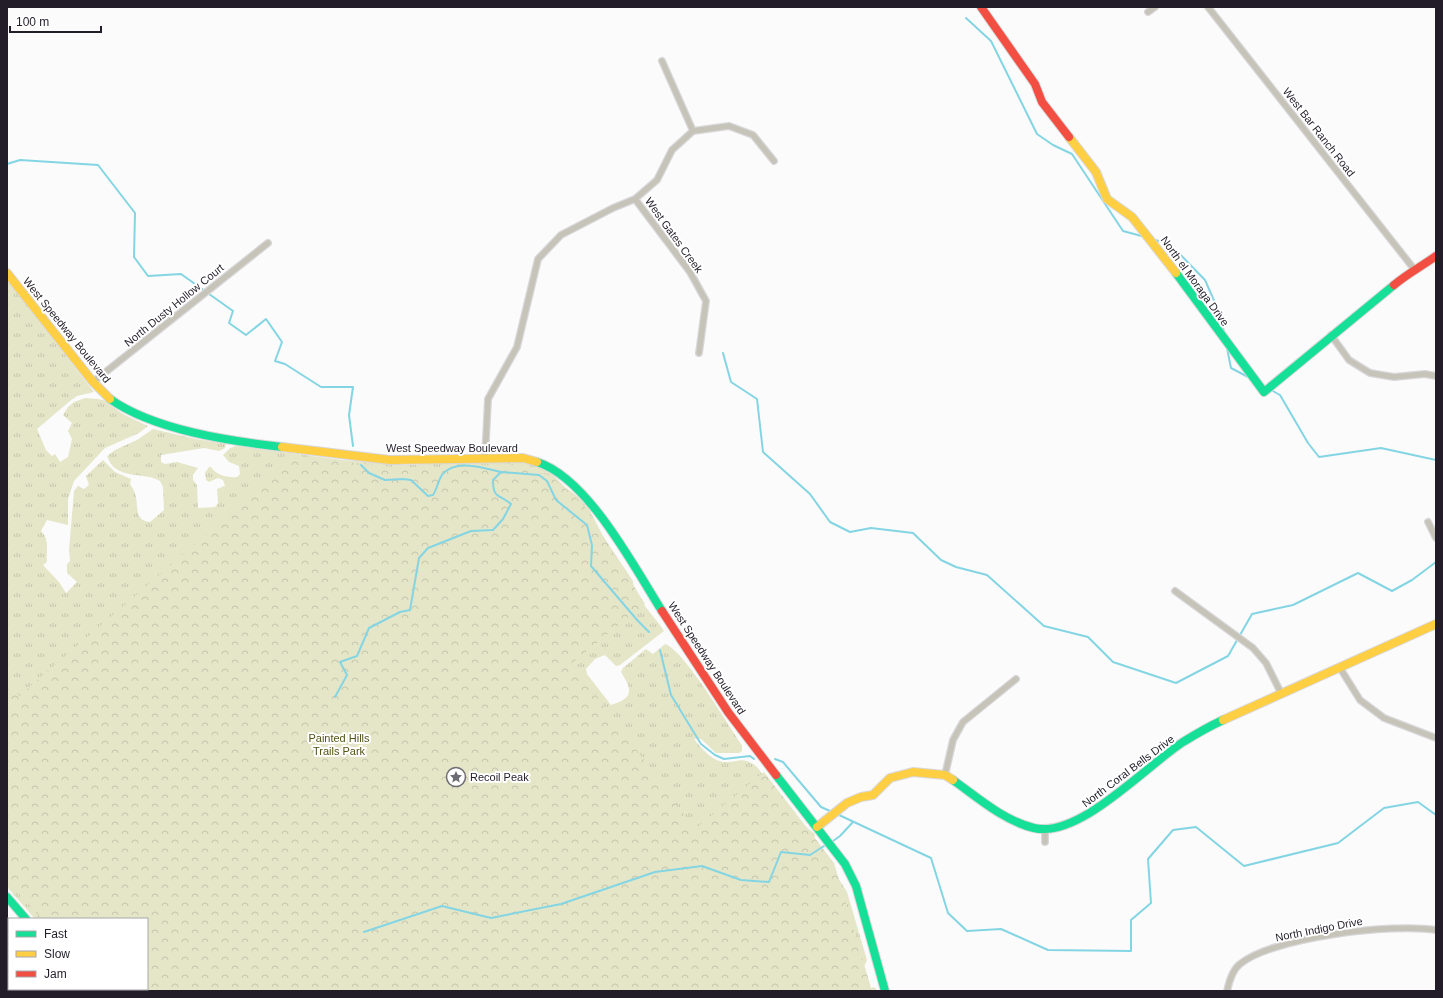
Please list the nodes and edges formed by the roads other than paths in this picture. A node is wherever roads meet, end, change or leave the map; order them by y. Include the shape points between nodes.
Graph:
1 (981, 7) edge
2 (1155, 7) edge
3 (1208, 7) edge
4 (1148, 12) dead end
5 (662, 61) dead end
6 (693, 130) junction
7 (774, 161) dead end
8 (634, 198) junction
9 (268, 243) dead end
10 (1436, 256) edge
11 (1414, 269) junction
12 (7, 273) edge
13 (1331, 335) junction
14 (699, 353) dead end
15 (1436, 376) edge
16 (93, 382) junction
17 (485, 458) junction
18 (1428, 522) dead end
19 (1436, 538) edge
20 (1175, 590) dead end
21 (1436, 624) edge
22 (1340, 668) junction
23 (1016, 679) dead end
24 (1281, 693) junction
25 (1436, 738) edge
26 (945, 775) junction
27 (817, 827) junction
28 (1045, 830) junction
29 (1045, 842) dead end
30 (7, 897) edge
31 (25, 918) edge
32 (1436, 930) edge
33 (885, 991) edge
34 (1227, 991) edge

1 - 13 street, North el Moraga Drive via 1035,84 1042,102 1096,172 1107,199 1132,218 1149,237 1264,392
2 - 4 street
3 - 11 street, West Bar Ranch Road
5 - 6 street
6 - 7 street via 729,126 753,135
6 - 8 street via 672,150 657,180
8 - 14 street, West Gates Creek via 690,272 706,301
8 - 17 street via 561,235 538,260 518,347 488,399
9 - 16 street, North Dusty Hollow Court
10 - 11 street, North el Moraga Drive
11 - 13 street, North el Moraga Drive
12 - 16 street, West Speedway Boulevard
13 - 15 street via 1349,360 1370,373 1394,377 1425,374
16 - 17 street, West Speedway Boulevard via 122,407 154,422 240,442 390,460
17 - 27 street, West Speedway Boulevard via 523,458 542,464 566,477 576,486 596,509 728,712
18 - 19 street
20 - 24 street via 1253,648 1266,663
21 - 22 street, North Coral Bells Drive
22 - 24 street, North Coral Bells Drive
22 - 25 street via 1360,700 1384,718
23 - 26 street via 962,722 953,740
24 - 28 street, North Coral Bells Drive via 1183,742 1085,817
26 - 27 street, North Coral Bells Drive via 913,772 890,778 873,795 847,803
26 - 28 street, North Coral Bells Drive via 1009,818
27 - 33 street, West Speedway Boulevard via 841,858 856,886
28 - 29 street
30 - 31 street
32 - 34 street, North Indigo Drive via 1418,927 1372,928 1282,944 1253,955 1238,965

